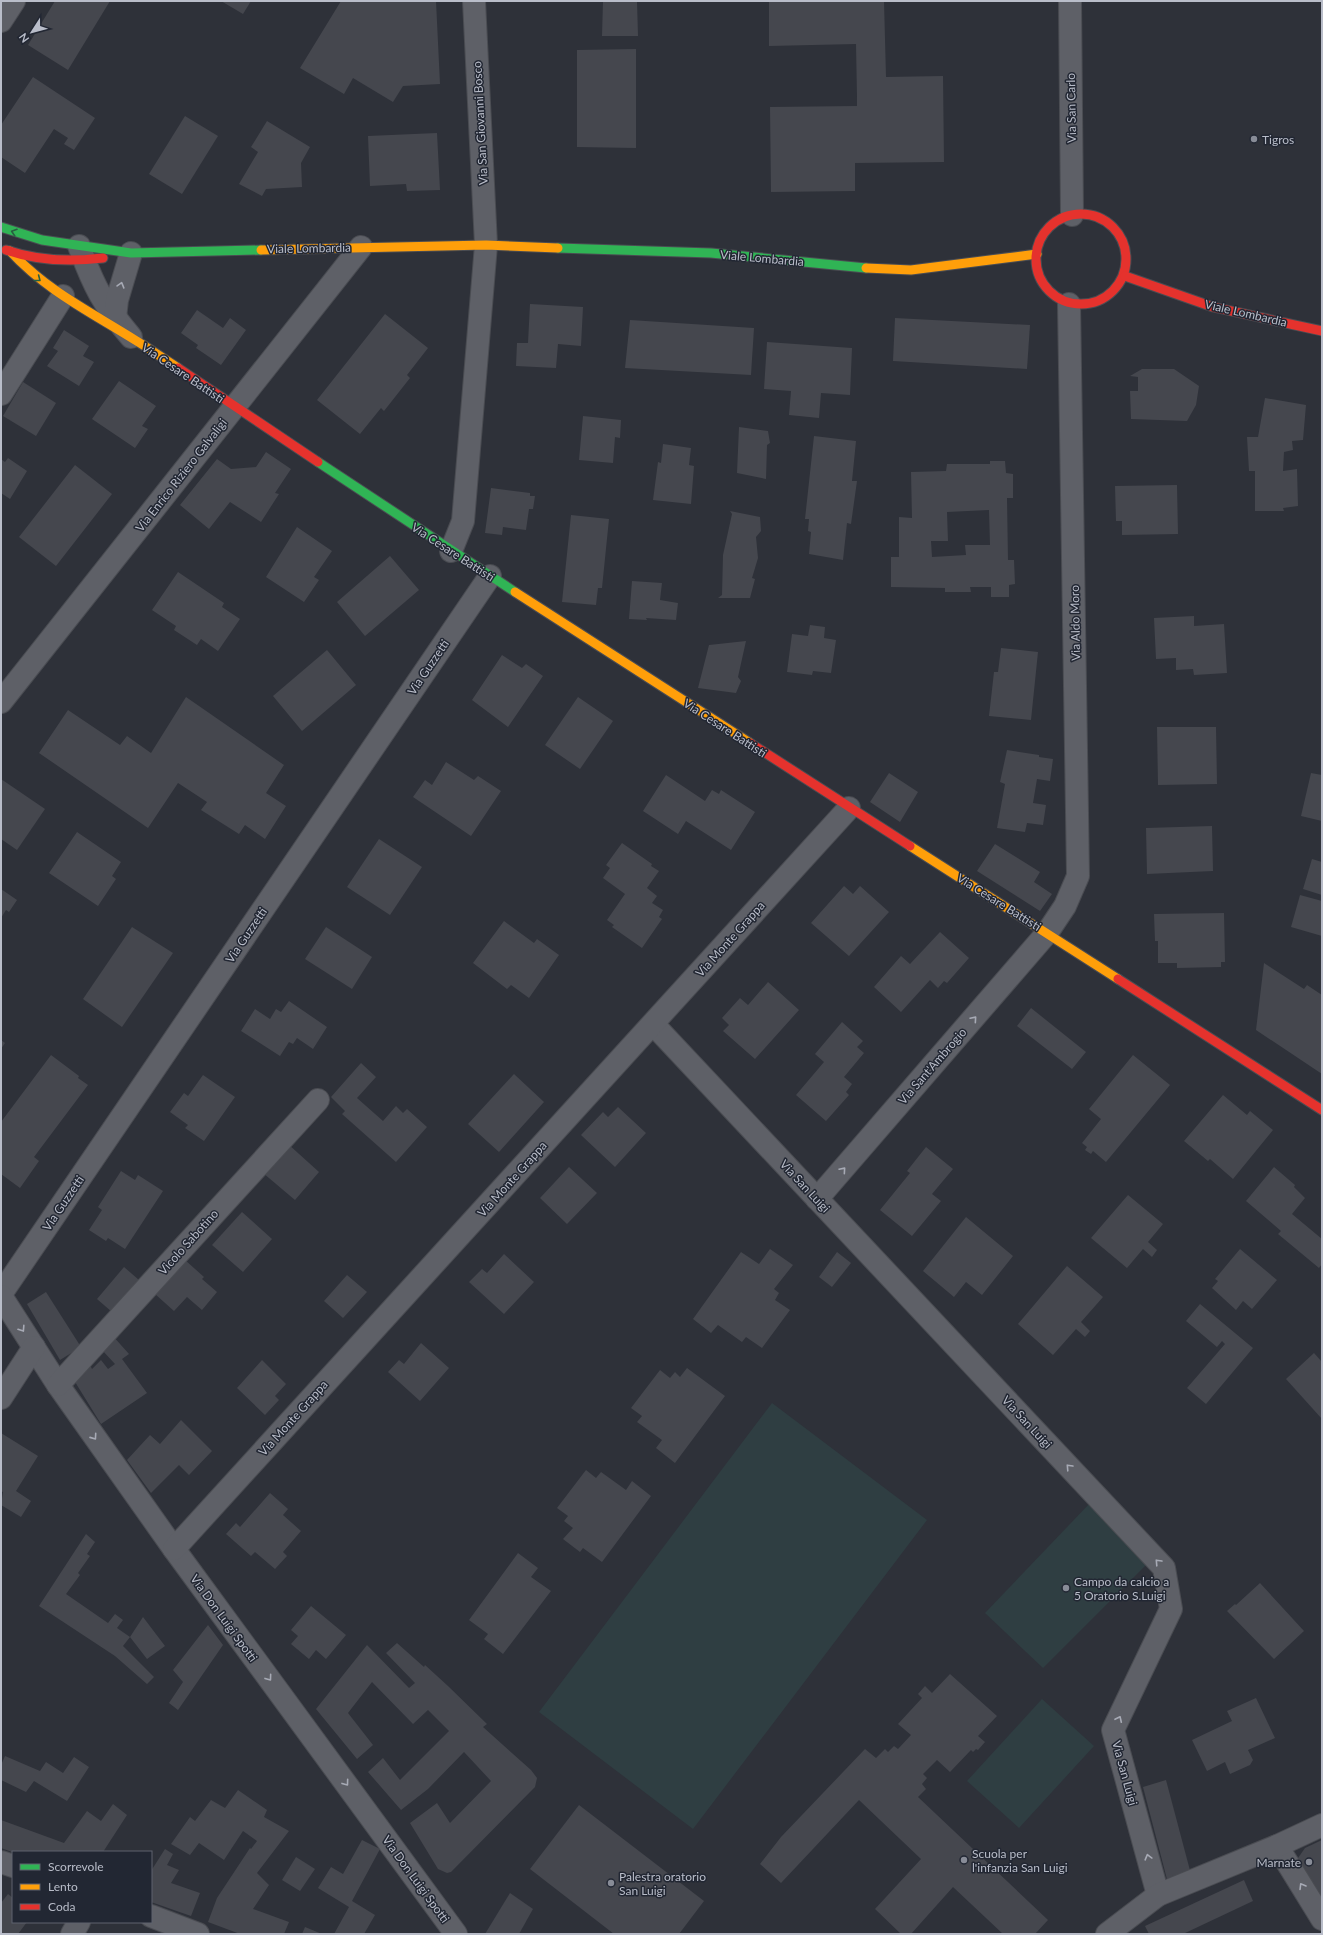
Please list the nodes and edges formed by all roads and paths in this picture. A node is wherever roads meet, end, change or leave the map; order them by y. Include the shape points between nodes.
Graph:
1 (14, 1) edge
2 (474, 1) edge
3 (1070, 1) edge
4 (1, 21) edge
5 (1072, 215) junction
6 (1, 227) edge
7 (486, 245) junction
8 (361, 247) junction
9 (1, 248) edge
10 (10, 251) junction
11 (82, 253) junction
12 (131, 253) junction
13 (1037, 254) junction
14 (1, 260) edge
15 (1125, 276) junction
16 (63, 296) junction
17 (1069, 304) junction
18 (115, 318) junction
19 (1322, 330) edge
20 (134, 339) junction
21 (1, 394) edge
22 (235, 408) junction
23 (451, 551) junction
24 (490, 576) junction
25 (1, 702) edge
26 (849, 808) junction
27 (1047, 933) junction
28 (653, 1024) junction
29 (318, 1100) dead end
30 (1322, 1110) edge
31 (817, 1199) junction
32 (1, 1295) edge
33 (34, 1347) junction
34 (58, 1385) junction
35 (1, 1398) edge
36 (174, 1549) junction
37 (1322, 1825) edge
38 (1277, 1846) junction
39 (1, 1862) edge
40 (12, 1866) edge
41 (1158, 1895) junction
42 (152, 1916) edge
43 (1322, 1919) edge
44 (78, 1923) edge
45 (72, 1934) edge
46 (198, 1934) edge
47 (456, 1934) edge
48 (1107, 1934) edge

1 - 4 street
2 - 7 street, Via San Giovanni Bosco
3 - 5 street, Via San Carlo
5 - 13 street via 1053,224 1041,240
5 - 15 street via 1097,216 1114,227 1124,242 1128,260
11 -> 6 street, Viale Lombardia
7 - 8 street, Viale Lombardia
7 - 13 street, Viale Lombardia via 711,253 904,270
7 - 23 street via 463,521
8 - 12 street, Viale Lombardia
8 - 22 street, Via Enrico Riziero Galvaligi
9 - 10 street, Viale Lombardia
10 - 11 street, Viale Lombardia via 50,259
10 - 14 street
10 -> 16 street, Via Cesare Battisti via 22,266
11 - 12 street, Viale Lombardia
11 - 12 street, Viale Lombardia
11 - 18 street, Via Cesare Battisti via 100,297
18 -> 12 street via 116,300
13 - 17 street via 1035,268 1045,287 1055,297
15 - 17 street via 1116,291 1108,298 1091,305
15 - 19 street, Viale Lombardia via 1213,307
16 - 20 street, Via Cesare Battisti
16 - 21 street
17 - 27 street, Via Aldo Moro via 1079,868 1068,901
18 - 20 street, Via Cesare Battisti
20 - 22 street, Via Cesare Battisti
22 - 23 street, Via Cesare Battisti
22 - 25 street, Via Enrico Riziero Galvaligi
23 - 24 street, Via Cesare Battisti
24 - 26 street, Via Cesare Battisti
24 - 32 street, Via Guzzetti
26 - 27 street, Via Cesare Battisti
26 - 28 street, Via Monte Grappa
27 - 30 street, Via Cesare Battisti
31 -> 27 street, Via Sant'Ambrogio
28 - 31 street, Via San Luigi
28 - 36 street, Via Monte Grappa
29 - 34 street, Vicolo Sabotino
41 -> 31 street, Via San Luigi via 1113,1730 1171,1609 1164,1568
32 -> 33 street, Via Don Luigi Spotti
33 - 34 street, Via Don Luigi Spotti
33 - 35 street
34 -> 36 street, Via Don Luigi Spotti
36 -> 47 street, Via Don Luigi Spotti
37 - 38 street
38 - 41 street
43 -> 38 street
39 - 40 street
41 - 48 street
42 - 46 street
44 - 45 street

